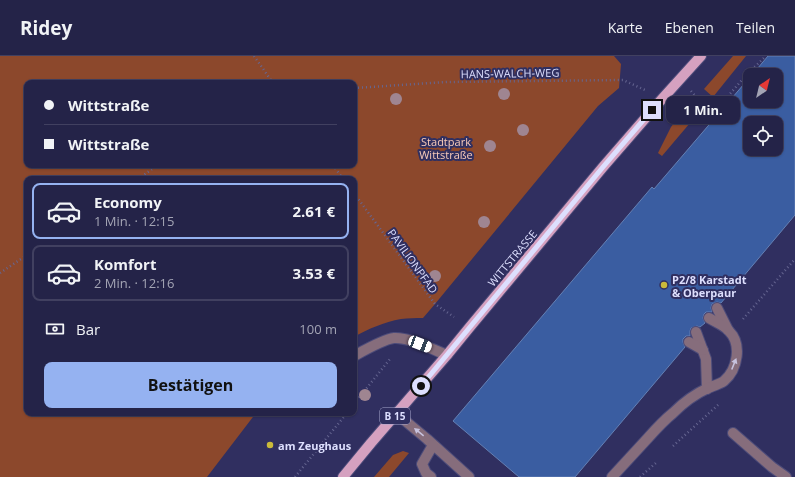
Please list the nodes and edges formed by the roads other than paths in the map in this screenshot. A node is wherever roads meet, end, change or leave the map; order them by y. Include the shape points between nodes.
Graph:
1 (701, 56) edge
2 (717, 308) dead end
3 (709, 318) dead end
4 (696, 332) dead end
5 (730, 332) junction
6 (689, 342) dead end
7 (703, 350) junction
8 (357, 354) edge
9 (447, 355) junction
10 (707, 389) junction
11 (397, 414) junction
12 (733, 433) dead end
13 (433, 445) junction
14 (343, 477) edge
15 (431, 477) edge
16 (469, 477) edge
17 (612, 477) edge
18 (786, 477) edge

1 - 9 main road, WITTSTRASSE / B 15 via 603,167
2 - 5 lane
3 - 5 lane
4 - 7 lane
10 -> 5 lane via 724,381 736,362 737,348
6 - 7 lane
7 - 10 lane via 706,359
8 - 9 lane via 393,338 406,339
9 - 11 main road, WITTSTRASSE / B 15
10 - 17 lane via 686,401 662,422
13 -> 11 lane
11 - 14 main road, WITTSTRASSE / B 15
12 - 18 lane
13 - 15 lane via 422,464
13 - 16 lane

